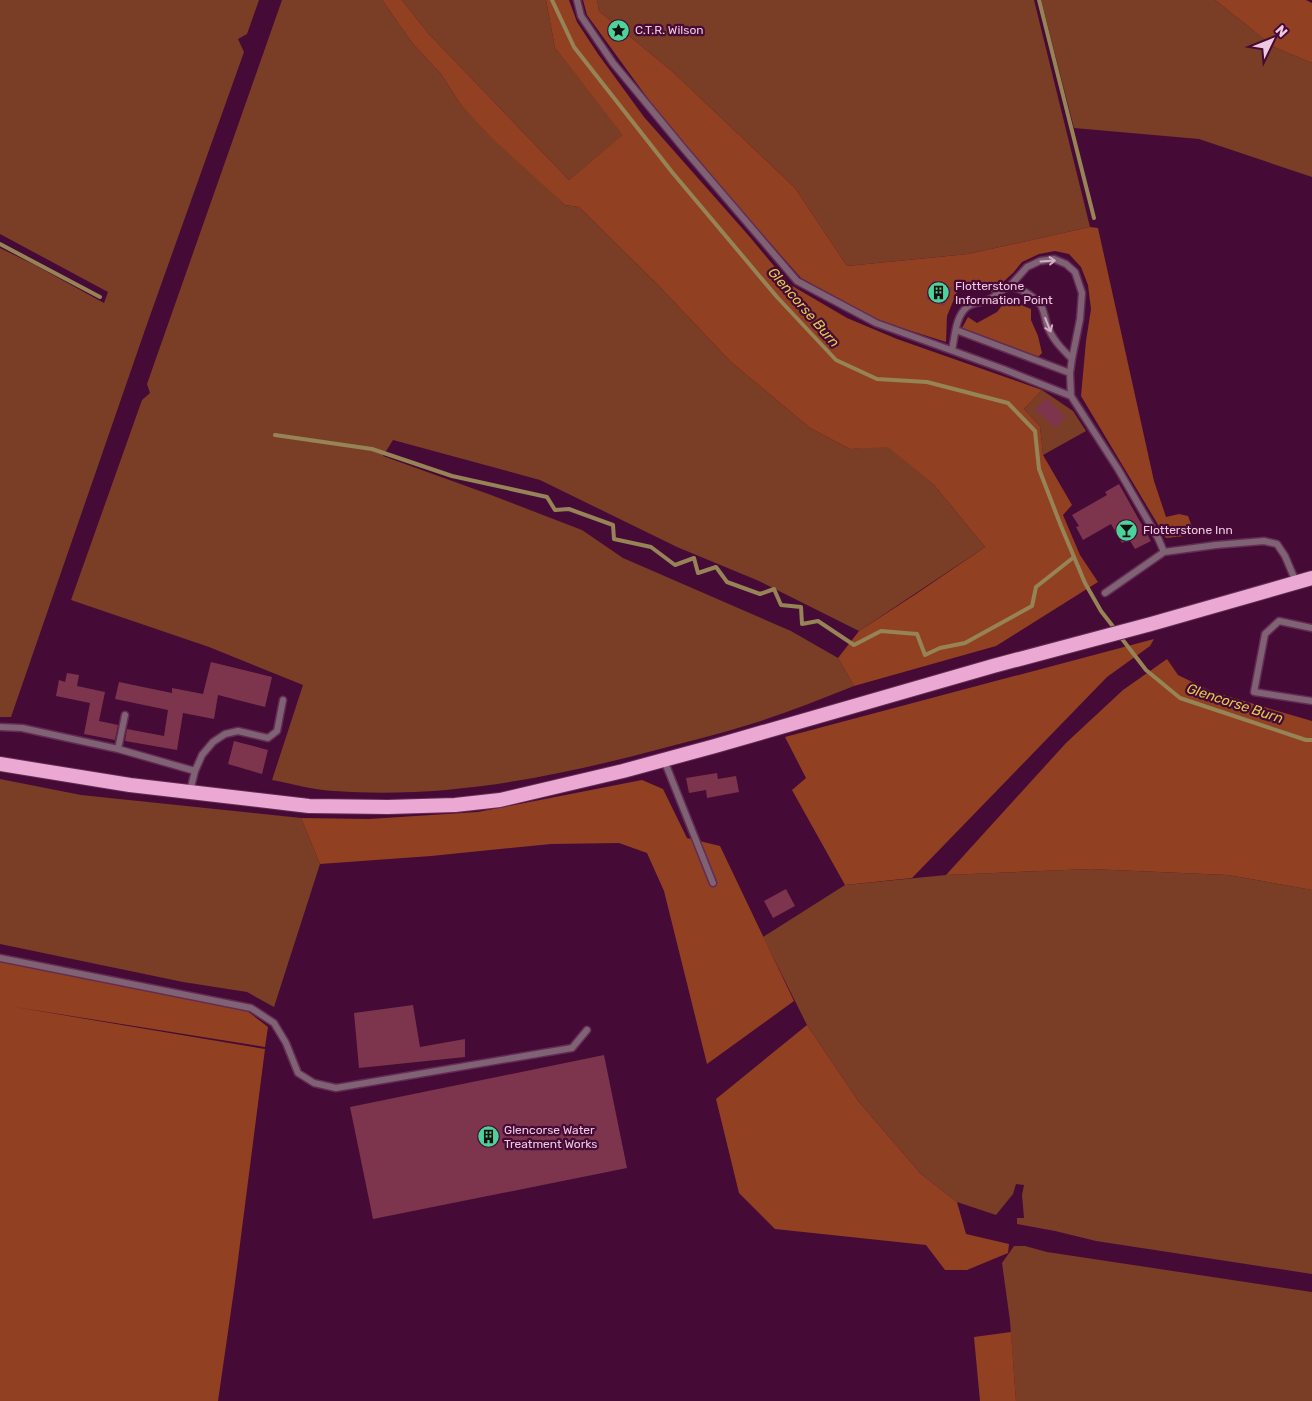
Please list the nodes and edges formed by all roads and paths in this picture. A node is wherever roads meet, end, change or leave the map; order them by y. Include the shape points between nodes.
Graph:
1 (577, 0) edge
2 (1009, 287) junction
3 (956, 330) junction
4 (952, 350) junction
5 (1072, 358) junction
6 (1070, 373) junction
7 (1071, 396) junction
8 (1164, 552) junction
9 (1312, 578) edge
10 (1296, 582) junction
11 (1105, 592) dead end
12 (1312, 628) edge
13 (283, 700) dead end
14 (1312, 701) edge
15 (125, 715) dead end
16 (0, 727) edge
17 (118, 749) junction
18 (664, 760) junction
19 (0, 764) edge
20 (195, 771) junction
21 (190, 791) junction
22 (713, 883) dead end
23 (0, 958) edge
24 (587, 1030) dead end

1 - 4 lane via 581,16 613,63 797,281 876,323
2 - 3 lane via 993,298 966,308
2 -> 5 lane via 1024,290 1041,304 1047,327 1059,346
2 -> 5 lane via 1027,267 1040,261 1054,259 1075,272 1082,293
3 - 4 lane
3 - 6 lane
4 - 7 lane
5 - 6 lane
6 - 7 lane
7 - 8 lane via 1118,469
8 - 10 lane via 1264,541 1278,544
8 - 11 lane
9 - 10 highway
10 - 18 highway
12 - 14 lane via 1279,621 1264,634 1254,692
13 - 20 lane via 278,731 268,738 238,731 225,734 202,755
15 - 17 lane
16 - 17 lane via 22,728
17 - 20 lane
18 - 21 highway via 500,800 454,805 310,806
18 - 22 lane
19 - 21 highway via 130,785
20 - 21 lane
23 - 24 lane via 251,1008 274,1023 298,1072 314,1084 336,1088 572,1048

